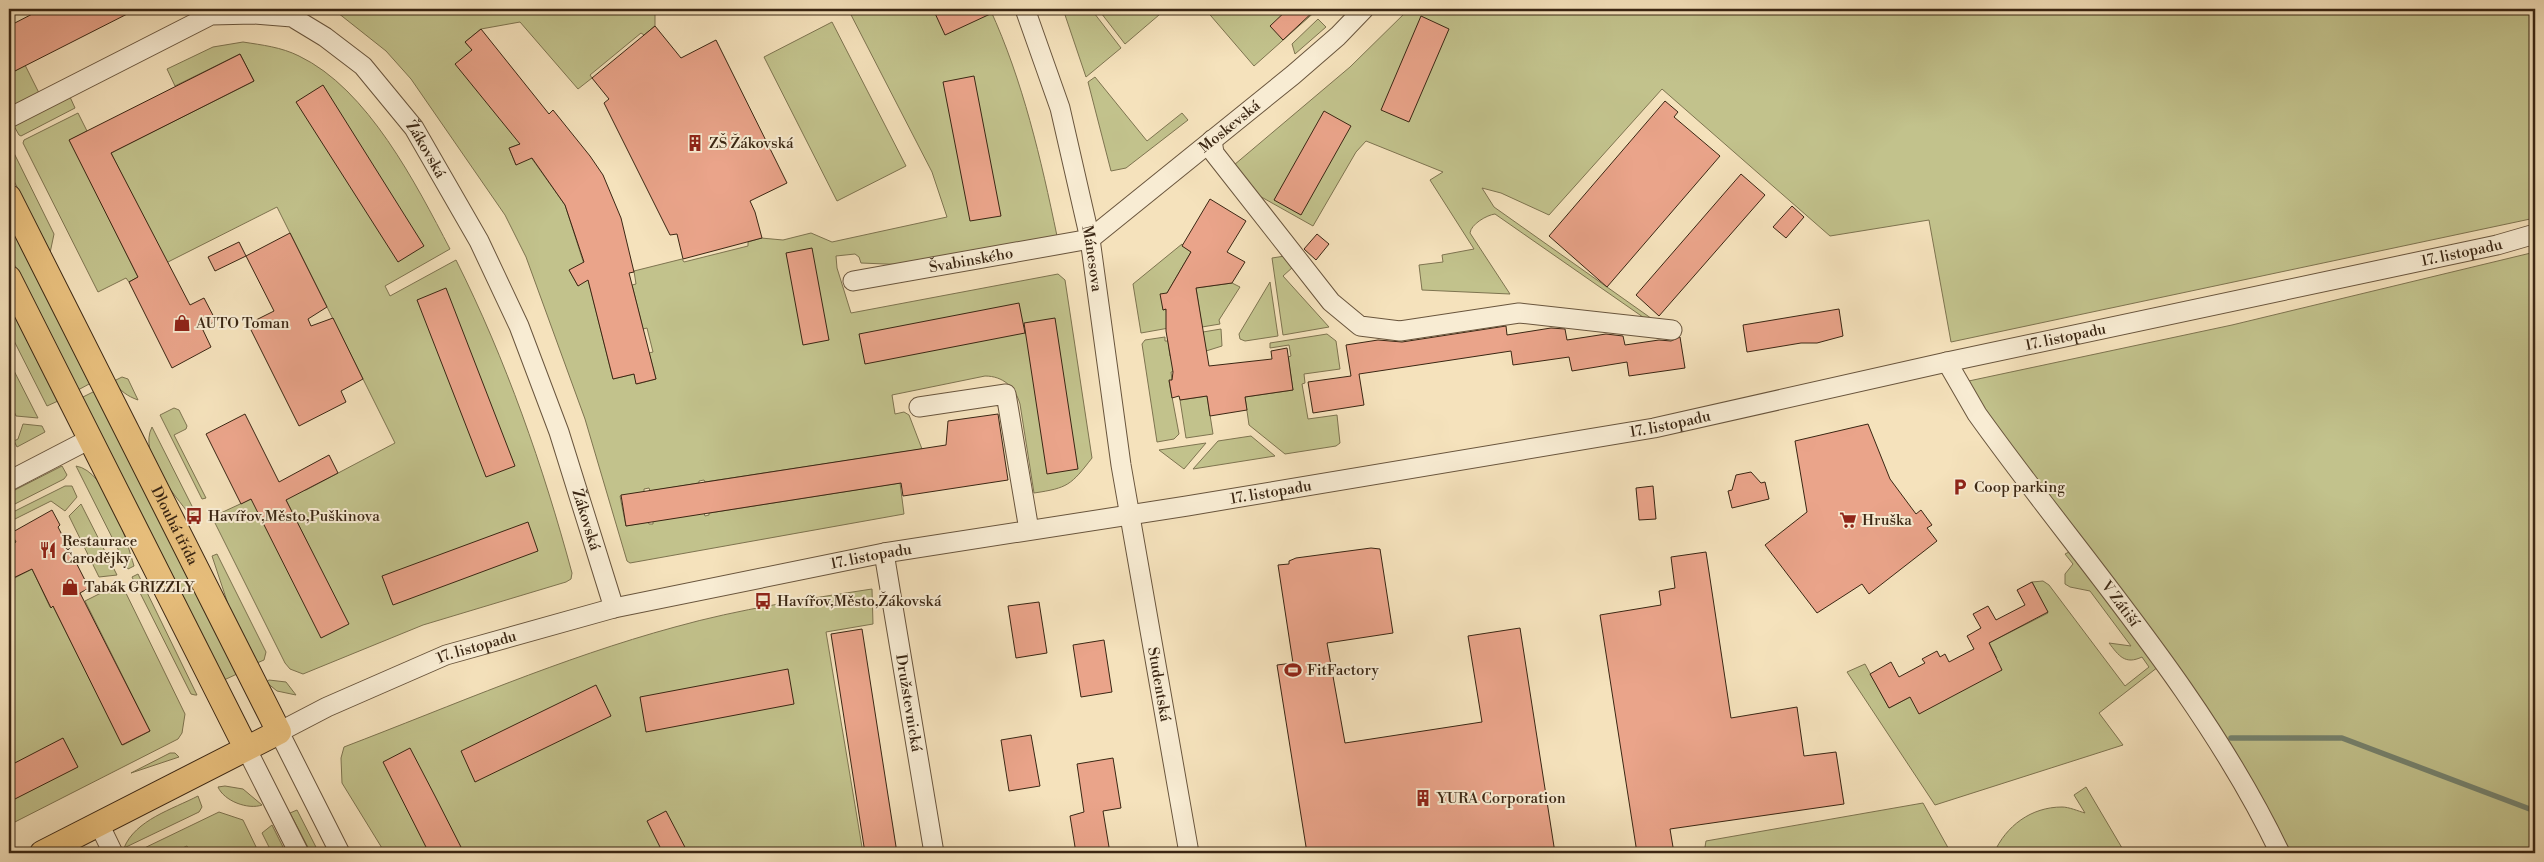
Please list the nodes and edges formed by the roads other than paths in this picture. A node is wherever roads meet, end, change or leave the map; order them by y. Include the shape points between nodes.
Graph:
1 (1025, 9) edge
2 (1364, 9) edge
3 (293, 13) edge
4 (9, 118) edge
5 (1212, 140) junction
6 (9, 198) edge
7 (2535, 234) edge
8 (1090, 239) junction
9 (9, 278) edge
10 (853, 280) dead end
11 (1672, 330) dead end
12 (1946, 362) junction
13 (919, 407) dead end
14 (90, 440) junction
15 (9, 481) edge
16 (1130, 515) junction
17 (1029, 530) junction
18 (884, 553) junction
19 (614, 608) junction
20 (279, 732) junction
21 (246, 748) junction
22 (99, 824) junction
23 (42, 853) edge
24 (113, 853) edge
25 (299, 853) edge
26 (340, 853) edge
27 (934, 853) edge
28 (1189, 853) edge
29 (2280, 853) edge

1 - 8 street, Mánesova via 1060,108
2 - 5 street, Moskevská via 1306,64
3 - 4 street, Žákovská via 211,15
3 - 19 street, Žákovská via 363,66 414,128 479,241 519,326 559,432
5 - 8 street, Moskevská
5 - 11 street via 1214,153 1331,302 1360,326 1400,331 1519,313
6 - 20 main road, Dlouhá třída
7 - 12 street, 17. listopadu via 2487,248
8 - 10 street, Švabinského
8 - 16 street, Mánesova
9 - 14 main road
12 - 16 street, 17. listopadu via 1654,428
12 - 29 street, V Zátiší via 1982,421 2212,731
13 - 17 street via 1006,394
14 - 15 street
14 - 21 main road
16 - 17 street, 17. listopadu
16 - 28 street, Studentská
17 - 18 street, 17. listopadu
18 - 19 street, 17. listopadu
18 - 27 street, Družstevnická
19 - 20 street, 17. listopadu via 446,655 327,707
20 - 21 main road, 17. listopadu
20 - 26 street, Dlouhá třída
21 - 22 main road, 17. listopadu
21 - 25 street
22 - 23 main road, 17. listopadu
22 - 24 street

